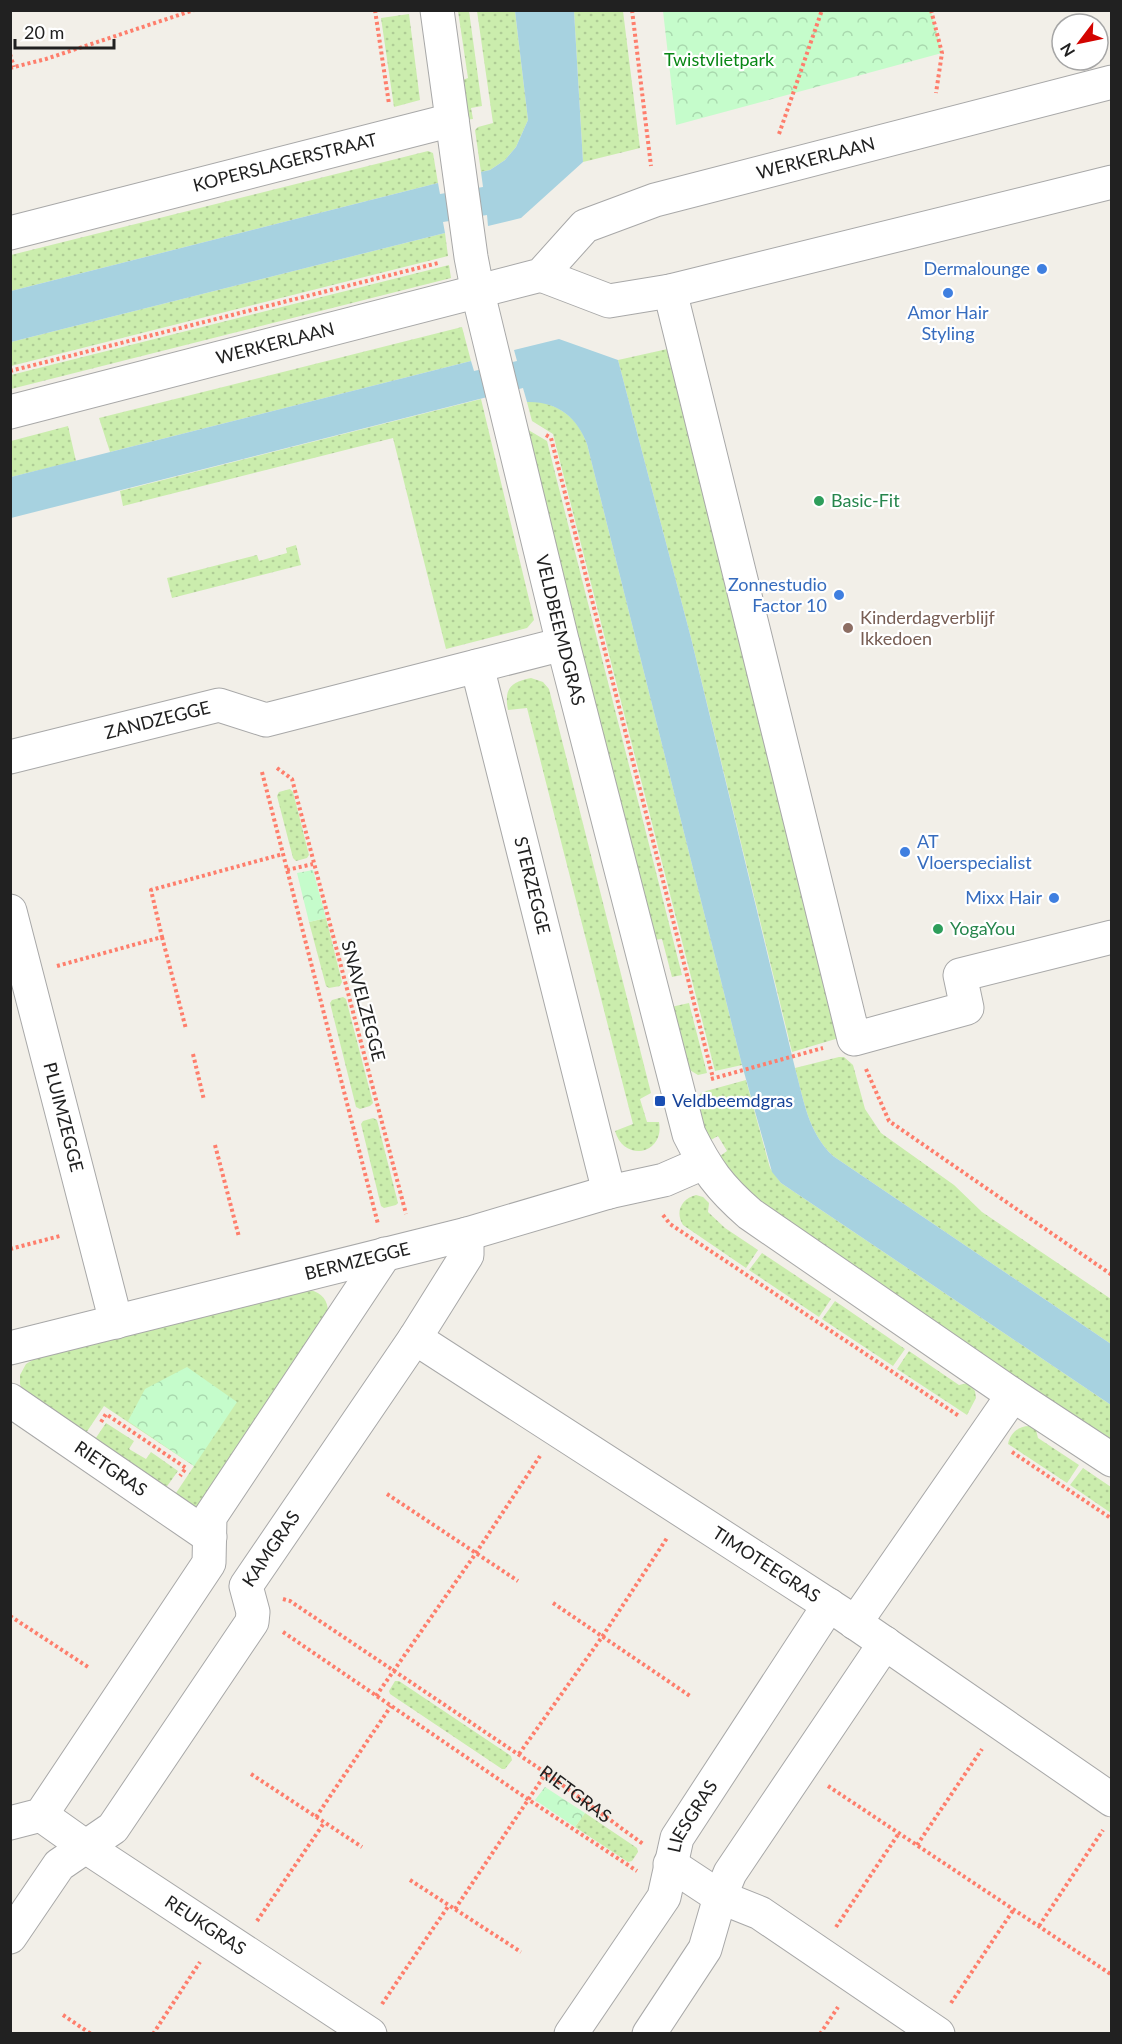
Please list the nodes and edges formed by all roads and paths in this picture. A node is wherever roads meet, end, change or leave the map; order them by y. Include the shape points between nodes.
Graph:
1 (194, 10) edge
2 (375, 10) edge
3 (437, 10) edge
4 (632, 10) edge
5 (822, 10) edge
6 (931, 10) edge
7 (10, 54) edge
8 (12, 68) edge
9 (1110, 87) edge
10 (452, 120) junction
11 (944, 126) junction
12 (393, 134) junction
13 (765, 171) junction
14 (1112, 182) edge
15 (655, 200) junction
16 (10, 233) edge
17 (471, 257) junction
18 (541, 275) junction
19 (670, 291) junction
20 (478, 293) junction
21 (10, 371) edge
22 (504, 401) junction
23 (10, 412) edge
24 (563, 644) junction
25 (477, 666) junction
26 (10, 757) edge
27 (277, 768) dead end
28 (262, 772) dead end
29 (283, 854) junction
30 (313, 864) junction
31 (287, 870) junction
32 (10, 911) edge
33 (162, 937) junction
34 (1112, 937) edge
35 (28, 975) junction
36 (186, 1029) dead end
37 (854, 1039) junction
38 (805, 1053) dead end
39 (193, 1054) dead end
40 (204, 1100) dead end
41 (215, 1145) dead end
42 (703, 1163) junction
43 (623, 1189) junction
44 (92, 1227) junction
45 (467, 1233) junction
46 (239, 1237) dead end
47 (10, 1250) edge
48 (400, 1251) junction
49 (1112, 1275) edge
50 (116, 1322) junction
51 (416, 1338) junction
52 (10, 1348) edge
53 (1013, 1395) junction
54 (10, 1400) edge
55 (557, 1430) junction
56 (986, 1434) junction
57 (1112, 1460) edge
58 (387, 1494) dead end
59 (684, 1512) junction
60 (1112, 1519) edge
61 (210, 1550) junction
62 (476, 1553) junction
63 (518, 1581) dead end
64 (249, 1599) junction
65 (553, 1603) dead end
66 (842, 1614) junction
67 (10, 1616) edge
68 (602, 1637) junction
69 (885, 1643) junction
70 (88, 1667) dead end
71 (393, 1670) junction
72 (376, 1696) junction
73 (690, 1696) dead end
74 (391, 1706) junction
75 (1000, 1723) junction
76 (519, 1755) junction
77 (546, 1773) junction
78 (251, 1774) dead end
79 (828, 1786) dead end
80 (529, 1800) junction
81 (1108, 1814) edge
82 (316, 1817) junction
83 (26, 1819) edge
84 (324, 1823) junction
85 (899, 1833) junction
86 (917, 1845) junction
87 (86, 1847) junction
88 (362, 1847) dead end
89 (668, 1877) junction
90 (410, 1880) dead end
91 (720, 1897) junction
92 (449, 1905) junction
93 (455, 1909) junction
94 (1014, 1910) junction
95 (1039, 1926) junction
96 (10, 1937) edge
97 (229, 1941) junction
98 (521, 1953) dead end
99 (819, 1953) junction
100 (1112, 1975) edge
101 (63, 2014) dead end
102 (367, 2032) edge
103 (935, 2032) edge
104 (91, 2034) edge
105 (153, 2034) edge
106 (571, 2034) edge
107 (649, 2034) edge

1 - 8 path
2 - 12 path
3 - 10 street
4 - 15 path
5 - 13 path
6 - 11 path via 942,53 936,94
7 - 8 path
9 - 11 street, WERKERLAAN
10 - 12 street, KOPERSLAGERSTRAAT
10 - 17 street
11 - 13 street, WERKERLAAN
12 - 16 street, KOPERSLAGERSTRAAT
13 - 15 street, WERKERLAAN
14 - 19 street
15 - 18 street, WERKERLAAN via 585,226
17 - 20 street
17 - 21 path
18 - 19 street via 609,301
18 - 20 street, WERKERLAAN
19 - 37 street
20 - 22 street
20 - 23 street, WERKERLAAN
22 - 24 street, VELDBEEMDGRAS
22 - 38 path via 550,438 713,1078
24 - 25 street
24 - 42 street, VELDBEEMDGRAS via 688,1134
25 - 26 street, ZANDZEGGE via 266,720 219,705
25 - 43 street, STERZEGGE
27 - 30 path, SNAVELZEGGE via 292,779
28 - 29 path
29 - 31 path
29 - 33 path via 151,890
30 - 31 path
30 - 48 path, SNAVELZEGGE
31 - 48 path
32 - 35 street, PLUIMZEGGE
33 - 35 path
33 - 36 path
34 - 37 street via 960,975 967,1008
35 - 44 street, PLUIMZEGGE
37 - 49 path via 889,1121
39 - 40 path
41 - 46 path
42 - 43 street, BERMZEGGE via 664,1180
42 - 53 street, VELDBEEMDGRAS via 725,1192 750,1214
43 - 45 street, BERMZEGGE
43 - 56 path
44 - 47 path
44 - 50 street, PLUIMZEGGE
45 - 48 street, BERMZEGGE
45 - 51 street, KAMGRAS via 467,1255
48 - 50 street, BERMZEGGE
48 - 61 street via 210,1517
50 - 52 street, BERMZEGGE
51 - 55 street, TIMOTEEGRAS
51 - 64 street, KAMGRAS
53 - 56 street, LIESGRAS
53 - 57 street, VELDBEEMDGRAS
54 - 61 street, RIETGRAS
55 - 59 street, TIMOTEEGRAS
55 - 62 path
56 - 60 path
56 - 66 street, LIESGRAS
58 - 62 path
59 - 66 street, TIMOTEEGRAS
59 - 68 path
61 - 64 street, RIETGRAS
61 - 83 street
62 - 63 path
62 - 71 path
64 - 71 path, RIETGRAS via 290,1601
64 - 72 path
64 - 87 street, KAMGRAS via 252,1622 113,1828
65 - 68 path
66 - 69 street, TIMOTEEGRAS
66 - 89 street, LIESGRAS via 677,1838
67 - 70 path
68 - 73 path
68 - 76 path
69 - 75 street, TIMOTEEGRAS
69 - 91 street via 730,1873
71 - 72 path
71 - 76 path, RIETGRAS
72 - 74 path
74 - 80 path
74 - 82 path
75 - 81 street, TIMOTEEGRAS
75 - 86 path
76 - 77 path, RIETGRAS
77 - 80 path
77 - 89 path, RIETGRAS
78 - 82 path
79 - 85 path
80 - 89 path
80 - 93 path
81 - 95 path
82 - 84 path
83 - 87 street, REUKGRAS
84 - 88 path
84 - 97 path
85 - 86 path
85 - 99 path
86 - 94 path
87 - 96 street, KAMGRAS via 59,1864
87 - 97 street, REUKGRAS
89 - 91 street
89 - 106 street, LIESGRAS via 664,1897
90 - 92 path
91 - 99 street via 760,1913
91 - 107 street via 705,1949
92 - 93 path
92 - 102 path
93 - 98 path
94 - 95 path
94 - 103 path
95 - 100 path
97 - 102 street, REUKGRAS
97 - 105 path
99 - 103 street
101 - 104 path

